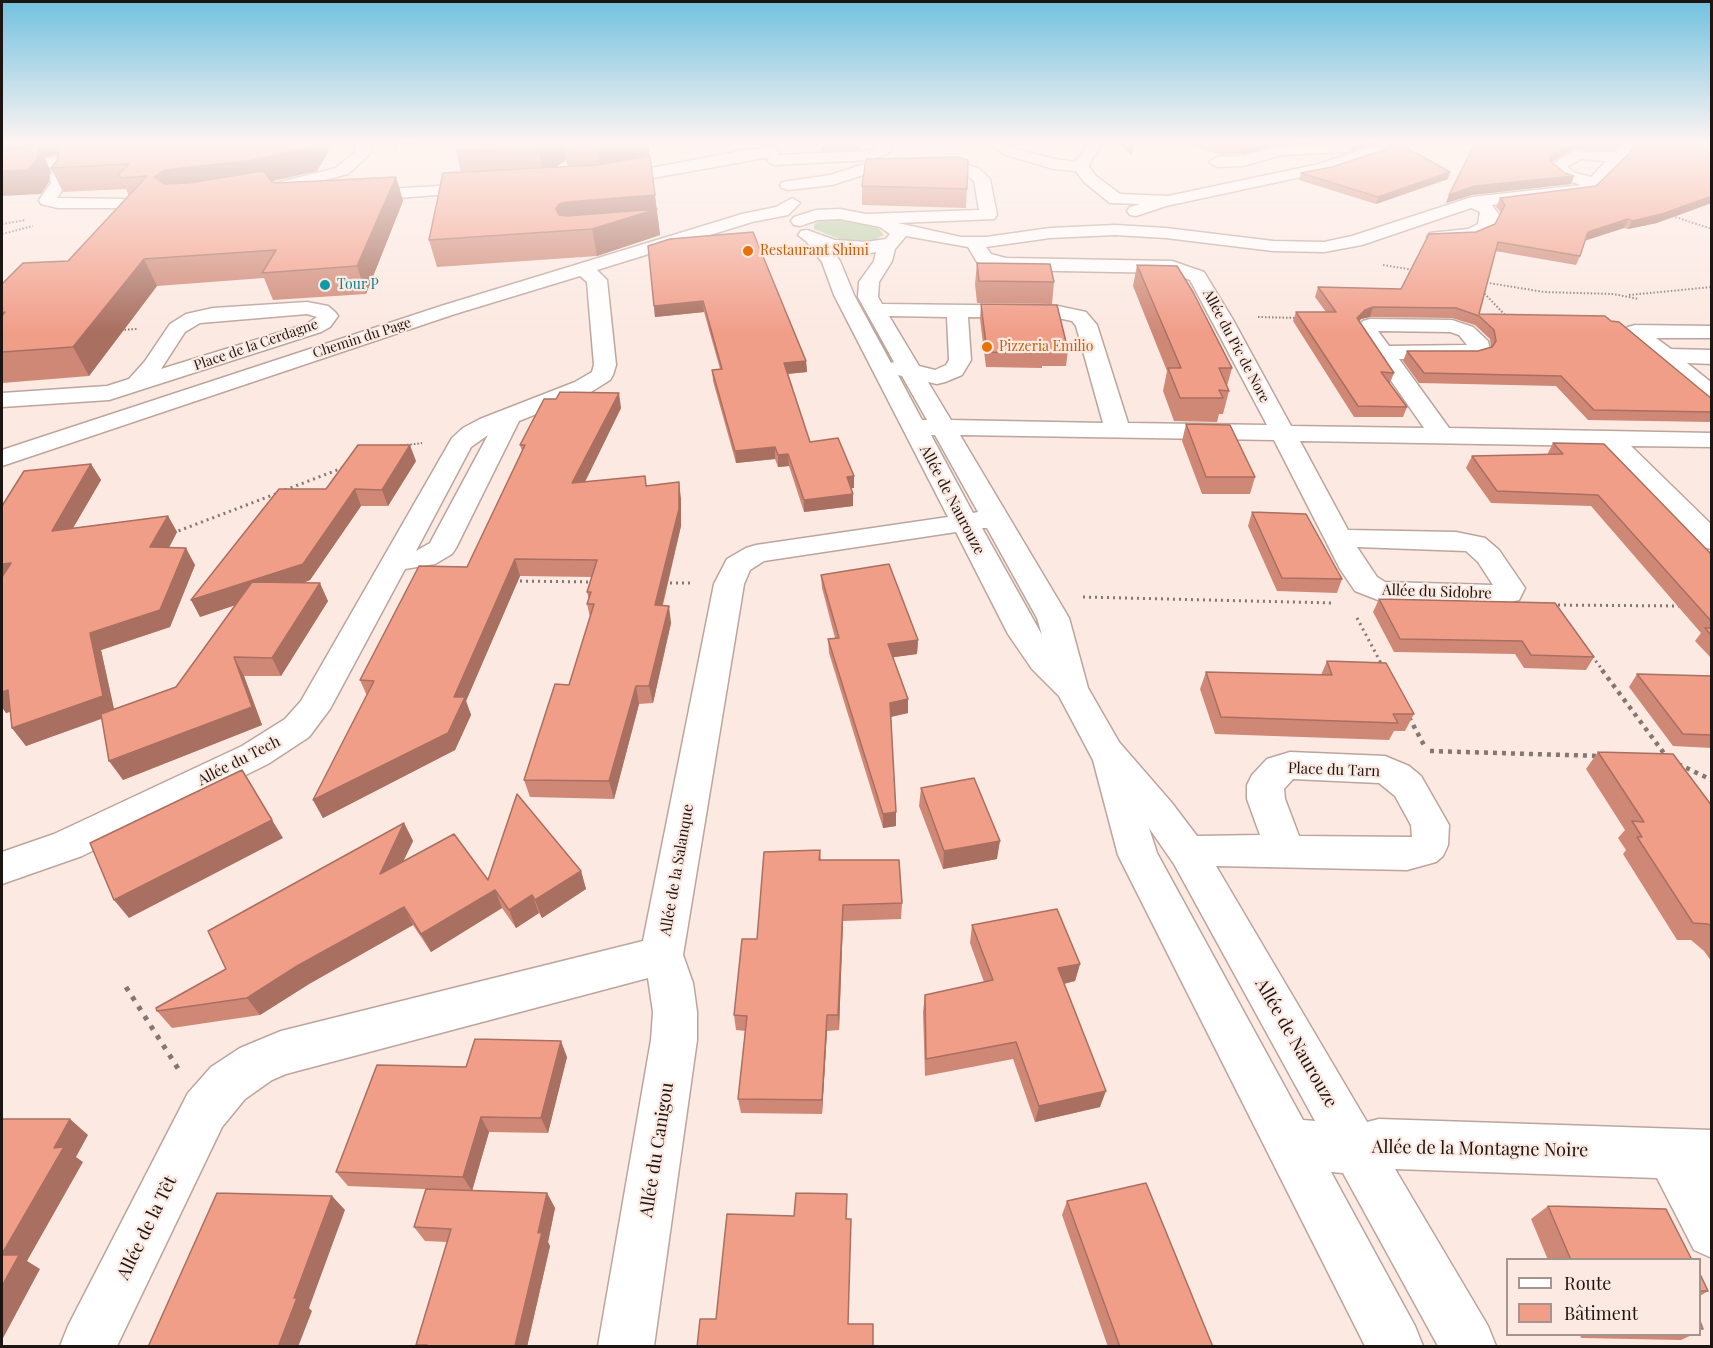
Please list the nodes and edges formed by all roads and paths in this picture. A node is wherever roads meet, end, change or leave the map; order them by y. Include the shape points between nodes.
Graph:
1 (797, 206) edge
2 (810, 206) edge
3 (986, 206) edge
4 (1116, 206) edge
5 (1130, 206) edge
6 (1153, 206) edge
7 (1461, 206) edge
8 (1481, 206) edge
9 (1136, 211) junction
10 (1667, 214) edge
11 (988, 215) junction
12 (867, 219) junction
13 (807, 220) junction
14 (725, 227) junction
15 (1396, 228) junction
16 (1712, 228) edge
17 (649, 230) edge
18 (1104, 230) junction
19 (1132, 230) junction
20 (1029, 236) junction
21 (892, 240) junction
22 (973, 243) junction
23 (1380, 265) dead end
24 (584, 269) junction
25 (1414, 270) edge
26 (1483, 282) edge
27 (1712, 287) edge
28 (1479, 288) edge
29 (876, 310) junction
30 (957, 311) junction
31 (1264, 317) dead end
32 (1300, 318) edge
33 (1459, 327) junction
34 (117, 330) edge
35 (1712, 332) edge
36 (132, 338) dead end
37 (1384, 353) junction
38 (1665, 356) junction
39 (1712, 357) edge
40 (880, 365) junction
41 (923, 378) junction
42 (137, 384) junction
43 (1712, 395) edge
44 (2, 400) edge
45 (510, 415) junction
46 (913, 427) junction
47 (945, 429) junction
48 (1118, 431) junction
49 (1283, 433) junction
50 (1441, 435) junction
51 (1609, 439) junction
52 (1712, 440) edge
53 (461, 443) junction
54 (33, 447) junction
55 (396, 448) edge
56 (2, 449) edge
57 (2, 458) edge
58 (352, 465) edge
59 (979, 520) junction
60 (166, 536) edge
61 (1338, 538) junction
62 (1712, 541) edge
63 (396, 562) junction
64 (504, 581) edge
65 (599, 582) edge
66 (658, 583) edge
67 (729, 584) junction
68 (1508, 593) junction
69 (1361, 596) junction
70 (1073, 597) dead end
71 (1555, 606) junction
72 (1689, 606) edge
73 (1562, 615) edge
74 (1590, 654) edge
75 (1382, 666) edge
76 (1404, 708) edge
77 (1107, 752) junction
78 (1610, 757) edge
79 (1656, 758) edge
80 (1677, 763) edge
81 (1712, 780) edge
82 (1285, 852) dead end
83 (1188, 853) junction
84 (2, 868) edge
85 (662, 955) junction
86 (126, 987) dead end
87 (205, 1110) junction
88 (1289, 1144) junction
89 (1356, 1149) junction
90 (1691, 1154) edge
91 (1712, 1232) edge
92 (88, 1347) edge
93 (626, 1347) edge
94 (1395, 1347) edge
95 (1468, 1347) edge

1 - 13 street, Allée de Naurouze
2 - 13 street, Allée de Naurouze
3 - 11 street
4 - 18 street via 1116,215 1102,225
5 - 9 street
6 - 9 street
7 - 15 street
8 - 15 street via 1490,213 1485,227 1472,234 1435,237
9 - 19 street via 1130,224
10 - 16 path
11 - 12 street
11 - 20 street via 1011,220
12 - 13 street
12 - 21 street
13 - 14 street, Chemin du Page
13 - 14 street, Chemin du Page via 782,211
13 - 21 street via 842,247 867,248
13 - 40 street, Allée de Naurouze
14 - 17 street via 705,222
14 - 24 street, Chemin du Page
15 - 19 street via 1347,244 1313,248
18 - 19 street
18 - 20 street
20 - 22 street
21 - 22 street
21 - 29 street via 867,290
22 - 49 street, Allée du Pic de Nore via 984,258 1005,264 1172,267 1191,272 1201,280
23 - 25 path
24 - 45 street, Allée du Tech via 597,280 604,370 592,383
24 - 54 street, Chemin du Page
26 - 27 path via 1566,295 1625,296
28 - 33 path via 1510,320 1467,319
29 - 30 street
29 - 41 street
30 - 41 street via 960,360 954,370
30 - 48 street via 1065,313 1081,317
31 - 32 path
33 - 37 street via 1367,327
33 - 37 street via 1472,335 1479,350
34 - 36 path via 138,329
35 - 38 street via 1635,331
37 - 50 street
38 - 39 street
38 - 43 street
40 - 41 street
40 - 46 street, Allée de Naurouze
41 - 47 street
42 - 42 street, Place de la Cerdagne via 314,328 328,316 321,310 307,308 193,318 177,328
42 - 44 street, Place de la Cerdagne via 95,396
45 - 53 street, Allée du Tech via 472,433
45 - 63 street via 442,548 425,558
46 - 47 street
46 - 59 street, Allée de Naurouze
47 - 48 street
47 - 59 street
48 - 49 street
49 - 50 street
49 - 61 street, Allée du Sidobre
50 - 51 street
51 - 52 street
51 - 62 street
53 - 55 path via 407,444
53 - 63 street, Allée du Tech
54 - 56 street
54 - 57 street, Chemin du Page
58 - 60 path
59 - 67 street, Allée de la Salanque via 756,554 737,565
59 - 77 street, Allée de Naurouze via 1024,634 1072,689
61 - 68 street, Allée du Sidobre via 1475,544 1490,556 1507,581
61 - 69 street, Allée du Sidobre via 1360,578
63 - 84 street, Allée du Tech via 313,708 286,737 68,845
64 - 65 path
66 - 67 path
67 - 85 street, Allée de la Salanque
68 - 69 street, Allée du Sidobre
68 - 71 path
69 - 70 path
69 - 75 path
71 - 72 path
71 - 73 path
74 - 79 path via 1668,759
76 - 78 path via 1426,750
77 - 83 street, Allée de Naurouze
77 - 88 street, Allée de Naurouze via 1138,855
80 - 81 path
82 - 83 street
83 - 89 street, Allée de Naurouze
85 - 87 street, Allée de la Salanque via 281,1053 228,1083
85 - 93 street, Allée du Canigou via 671,983 674,1040
86 - 87 path
87 - 92 street, Allée de la Têt
88 - 89 street, Allée de la Montagne Noire
88 - 94 street, Allée de Naurouze
89 - 90 street, Allée de la Montagne Noire via 1379,1144
89 - 95 street, Allée de Naurouze
90 - 91 street, Allée de la Montagne Noire

